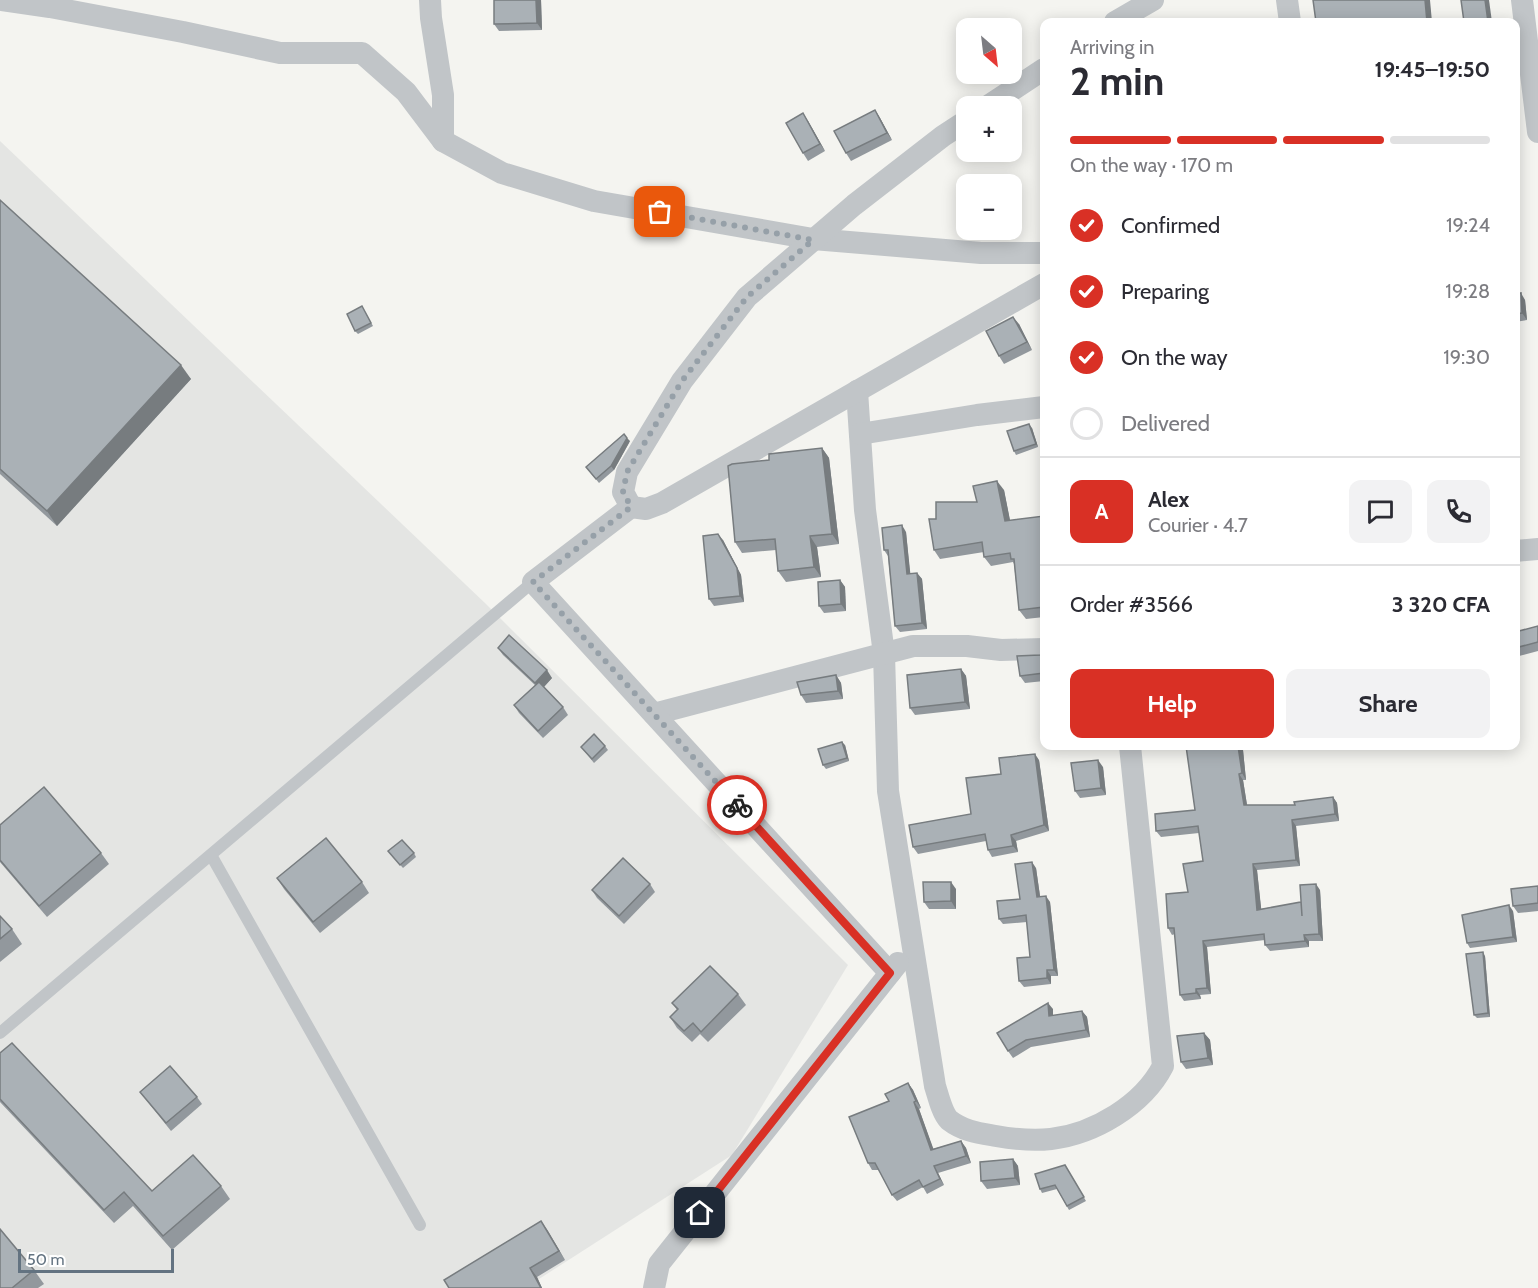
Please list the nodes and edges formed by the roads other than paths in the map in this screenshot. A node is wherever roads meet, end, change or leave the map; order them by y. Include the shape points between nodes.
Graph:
1 (2, 0) edge
2 (430, 0) edge
3 (1153, 0) edge
4 (1287, 0) edge
5 (1522, 0) edge
6 (1122, 18) edge
7 (1289, 18) edge
8 (1040, 72) edge
9 (1003, 96) edge
10 (1532, 117) edge
11 (956, 128) edge
12 (443, 141) junction
13 (813, 240) junction
14 (1040, 253) edge
15 (1040, 286) edge
16 (857, 391) junction
17 (1040, 407) edge
18 (860, 434) junction
19 (631, 507) junction
20 (1538, 549) edge
21 (1520, 551) edge
22 (533, 582) junction
23 (1040, 648) edge
24 (884, 654) junction
25 (654, 714) junction
26 (1130, 750) edge
27 (211, 855) junction
28 (912, 945) junction
29 (890, 973) junction
30 (0, 1033) edge
31 (420, 1225) dead end
32 (654, 1288) edge

1 - 12 street via 280,53 362,53 406,92
2 - 12 street via 443,95
3 - 6 street
4 - 7 street
5 - 10 street
8 - 9 street
11 - 13 street
12 - 13 street via 502,173 594,201
13 - 14 street via 981,253
13 - 19 street via 747,297 682,381 627,472 623,492
15 - 16 street
16 - 18 street
16 - 19 street via 662,503 646,509
17 - 18 street
18 - 24 street via 865,510
19 - 22 street
20 - 21 street
22 - 25 street
22 - 27 lane
23 - 24 street via 913,646
24 - 25 street
24 - 28 street via 888,791
25 - 29 street
26 - 28 street via 1163,1066 1138,1098 1084,1132 1050,1139 969,1132 947,1118 935,1086
27 - 30 lane
27 - 31 lane
28 - 29 street
29 - 32 street via 659,1264

